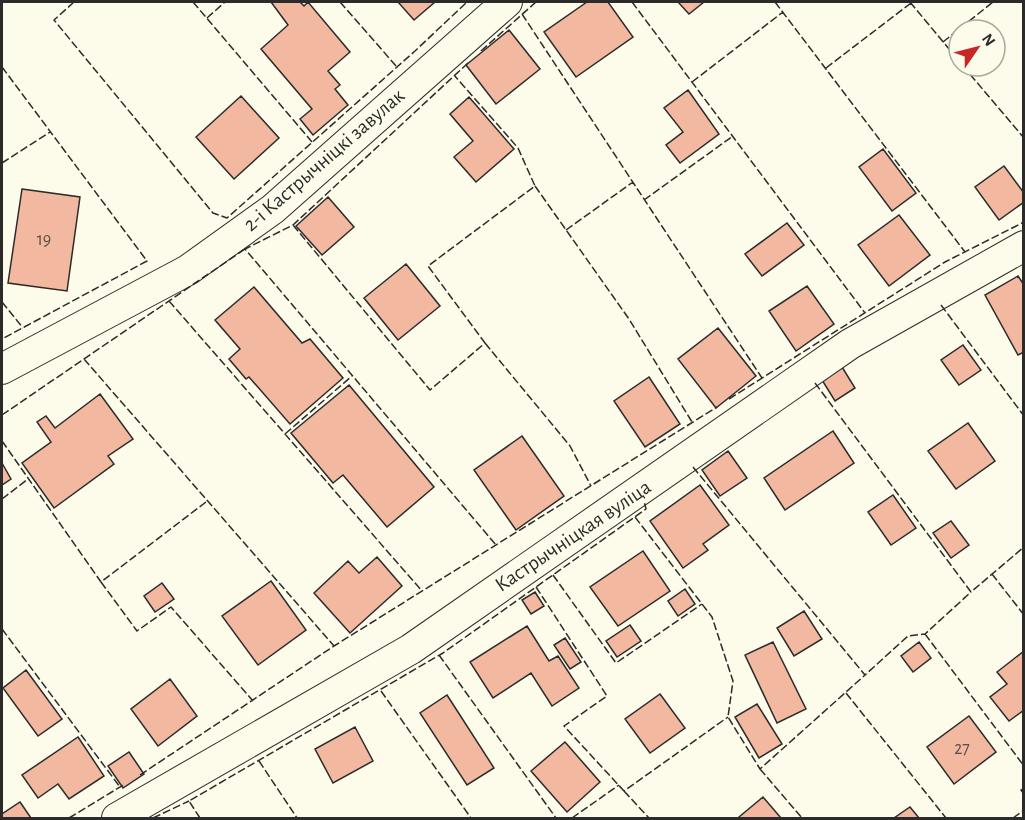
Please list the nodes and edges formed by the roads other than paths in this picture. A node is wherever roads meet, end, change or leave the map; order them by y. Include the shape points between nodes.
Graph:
1 (507, 2) edge
2 (1023, 246) edge
3 (2, 369) edge
4 (117, 819) edge

1 - 3 street, 2-і Кастрычніцкі завулак via 273,209 188,270
2 - 4 street, Кастрычніцкая вуліца via 850,344 411,649

